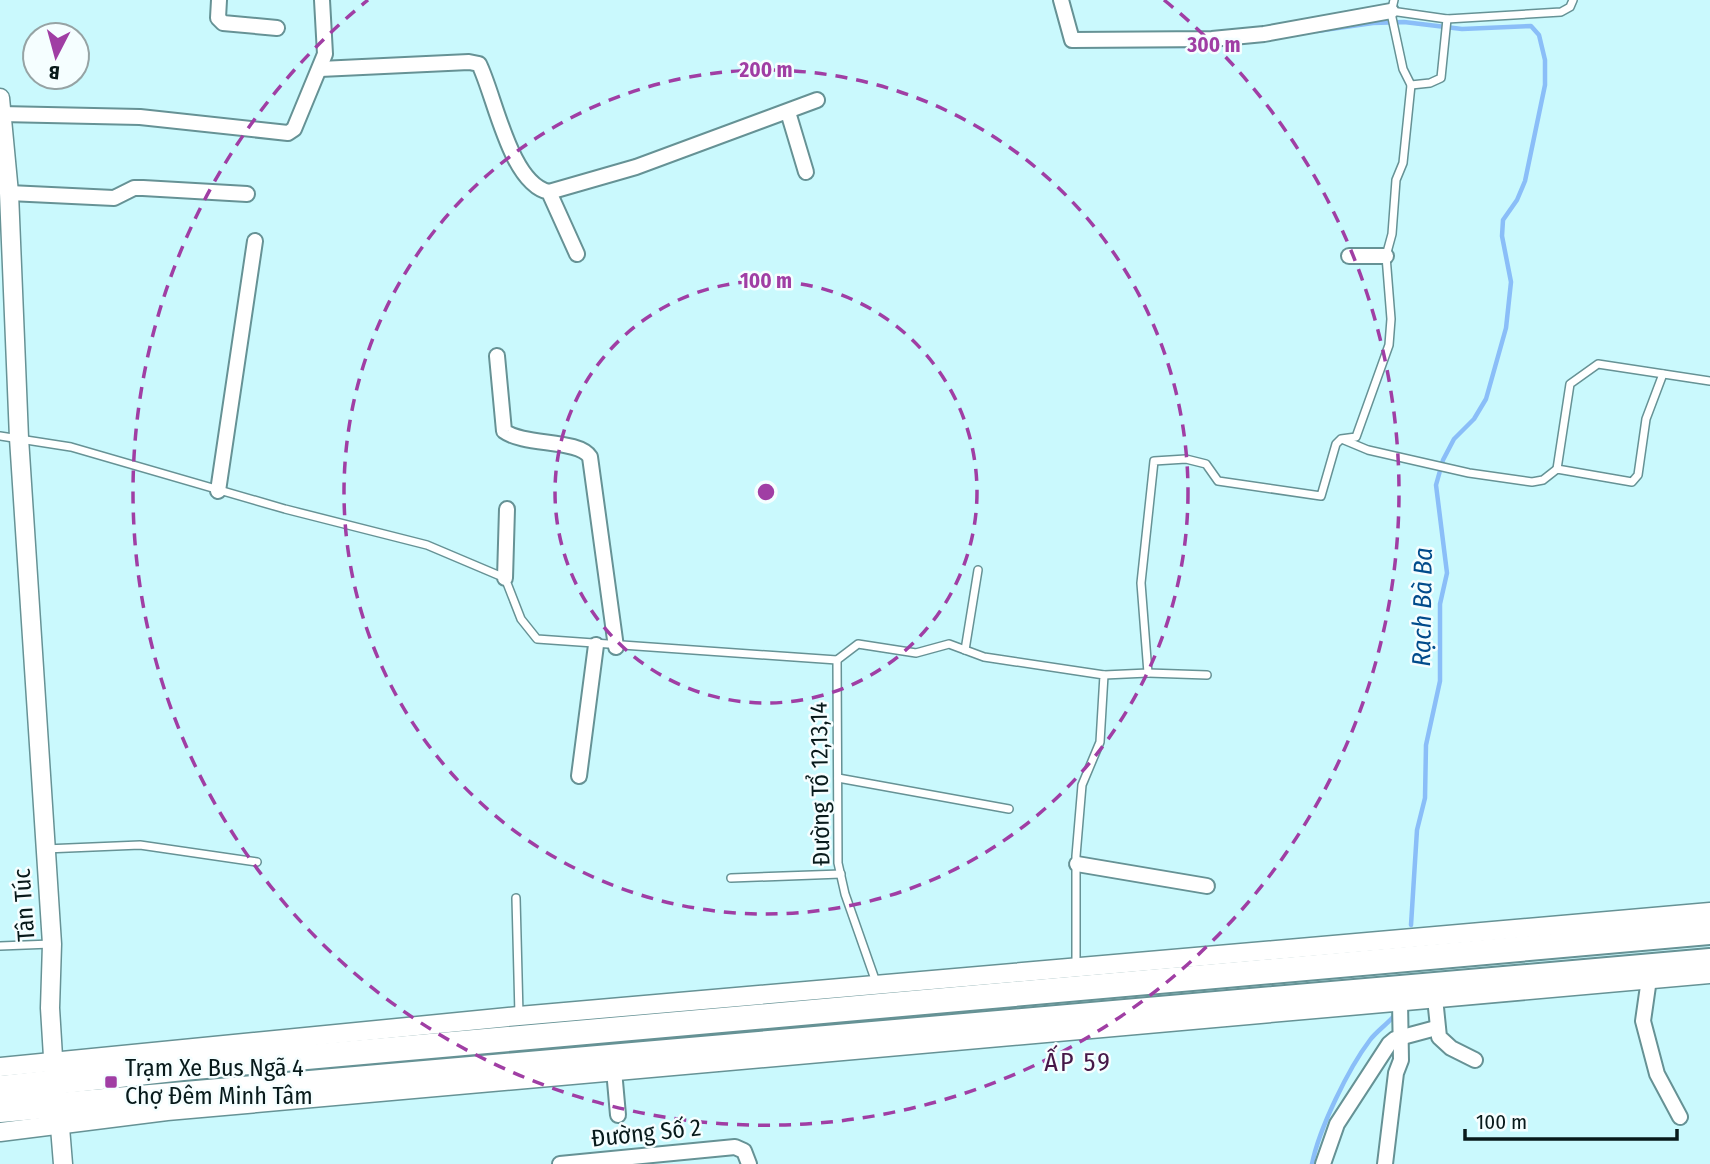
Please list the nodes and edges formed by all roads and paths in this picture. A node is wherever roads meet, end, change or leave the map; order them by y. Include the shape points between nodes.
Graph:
1 (219, 0) edge
2 (322, 0) edge
3 (1061, 0) edge
4 (1573, 0) edge
5 (1392, 8) edge
6 (1447, 20) junction
7 (277, 28) dead end
8 (320, 69) junction
9 (1411, 85) junction
10 (817, 100) dead end
11 (1, 106) edge
12 (788, 112) junction
13 (806, 172) dead end
14 (549, 192) junction
15 (9, 194) junction
16 (247, 194) dead end
17 (256, 241) dead end
18 (577, 254) dead end
19 (1349, 256) dead end
20 (1386, 256) junction
21 (498, 356) dead end
22 (1663, 374) junction
23 (1710, 381) edge
24 (0, 436) edge
25 (19, 438) junction
26 (1341, 439) junction
27 (1557, 470) junction
28 (218, 491) junction
29 (507, 509) dead end
30 (978, 569) dead end
31 (505, 578) junction
32 (596, 645) junction
33 (617, 646) junction
34 (965, 650) junction
35 (837, 660) junction
36 (1149, 673) junction
37 (1104, 675) junction
38 (1207, 675) dead end
39 (579, 776) dead end
40 (838, 778) junction
41 (1009, 809) dead end
42 (45, 849) junction
43 (257, 862) dead end
44 (1077, 864) junction
45 (841, 874) junction
46 (730, 878) dead end
47 (1207, 886) dead end
48 (516, 898) dead end
49 (1710, 912) edge
50 (1710, 932) edge
51 (52, 944) junction
52 (0, 946) edge
53 (1710, 961) edge
54 (1076, 967) junction
55 (1710, 974) edge
56 (1649, 979) junction
57 (877, 986) junction
58 (1435, 998) junction
59 (1399, 1001) junction
60 (519, 1016) junction
61 (1436, 1028) junction
62 (1401, 1038) junction
63 (1475, 1060) dead end
64 (0, 1067) edge
65 (614, 1070) junction
66 (0, 1088) edge
67 (56, 1093) junction
68 (0, 1110) edge
69 (618, 1115) dead end
70 (1680, 1117) dead end
71 (0, 1132) edge
72 (63, 1164) edge
73 (560, 1164) edge
74 (749, 1164) edge
75 (1323, 1164) edge
76 (1385, 1164) edge

1 - 7 street via 219,21
2 - 8 street via 325,54
3 - 5 street via 1072,40 1264,34
4 - 6 lane via 1561,12
5 - 6 lane
5 - 9 lane via 1403,69
6 - 9 lane via 1441,78
8 - 11 street via 294,129 288,133
8 - 14 street via 477,63 527,179
9 - 20 lane
10 - 12 street
11 - 15 street, Tân Túc
12 - 13 street
12 - 14 street via 613,175
14 - 18 street
15 - 16 street via 114,198 134,188
15 - 25 street, Tân Túc
17 - 28 street
19 - 20 street
20 - 26 lane via 1389,345 1356,437
21 - 33 street via 503,431 588,452
22 - 23 lane
22 - 27 lane via 1598,364 1581,374 1570,384 1566,398
22 - 27 lane via 1646,419 1638,475 1632,482
24 - 25 lane
25 - 28 lane via 71,447
25 - 42 street, Tân Túc
26 - 27 lane via 1432,465 1532,482
26 - 36 lane via 1332,454 1321,496 1218,481 1206,464 1186,459 1154,461 1141,583
28 - 31 lane via 427,545
29 - 31 street
30 - 34 lane
31 - 32 lane via 521,619 537,639
32 - 33 lane
32 - 39 street
33 - 35 lane
34 - 35 lane via 949,644 916,653 858,644
34 - 37 lane via 984,657
35 - 40 lane, Đường Tổ 12,13,14
36 - 37 lane
36 - 38 lane
37 - 44 lane via 1100,742 1082,785
40 - 41 lane
40 - 45 lane, Đường Tổ 12,13,14
42 - 43 lane via 140,845
42 - 51 street, Tân Túc
44 - 47 street
44 - 54 lane
45 - 46 lane
45 - 57 lane, Đường Tổ 12,13,14
48 - 60 lane
49 - 54 street
50 - 67 highway via 183,1068
51 - 52 lane
51 - 67 street, Tân Túc via 50,1008
53 - 67 highway
54 - 57 street
55 - 56 street
56 - 58 street
56 - 70 street via 1643,1021 1657,1074
57 - 60 street
58 - 59 street
58 - 61 street
59 - 62 street
59 - 65 street
60 - 67 street
61 - 62 street
61 - 63 street via 1451,1048
62 - 75 street via 1389,1044 1337,1124
62 - 76 street
64 - 67 street
65 - 67 street via 167,1111
65 - 69 street
66 - 67 highway
67 - 68 highway
67 - 71 street
67 - 72 street, Tân Túc
73 - 74 street, Đường Số 2 via 736,1147 744,1151

